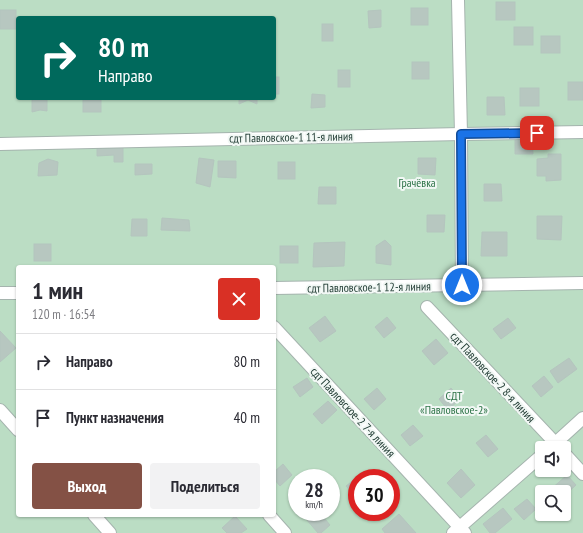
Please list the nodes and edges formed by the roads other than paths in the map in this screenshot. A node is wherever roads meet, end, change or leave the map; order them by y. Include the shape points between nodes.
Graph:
1 (458, 0) edge
2 (583, 132) edge
3 (461, 134) junction
4 (0, 144) edge
5 (583, 283) edge
6 (462, 285) junction
7 (276, 288) edge
8 (0, 293) edge
9 (16, 293) edge
10 (427, 307) dead end
11 (276, 329) edge
12 (0, 410) edge
13 (583, 418) edge
14 (16, 428) edge
15 (550, 441) edge
16 (560, 441) edge
17 (535, 461) edge
18 (571, 461) edge
19 (583, 474) edge
20 (96, 517) edge
21 (271, 517) edge
22 (459, 531) edge
23 (110, 533) edge
24 (285, 533) edge

1 - 3 street
2 - 3 street, сдт Павловское-1 11-я линия
3 - 4 street, сдт Павловское-1 11-я линия
3 - 6 street
5 - 6 street, сдт Павловское-1 12-я линия
6 - 7 street, сдт Павловское-1 12-я линия
8 - 9 street
10 - 15 street, сдт Павловское-2 8-я линия
11 - 22 street, сдт Павловское-2 7-я линия
12 - 14 street
13 - 16 street
17 - 22 street
18 - 19 street
20 - 23 street
21 - 24 street

